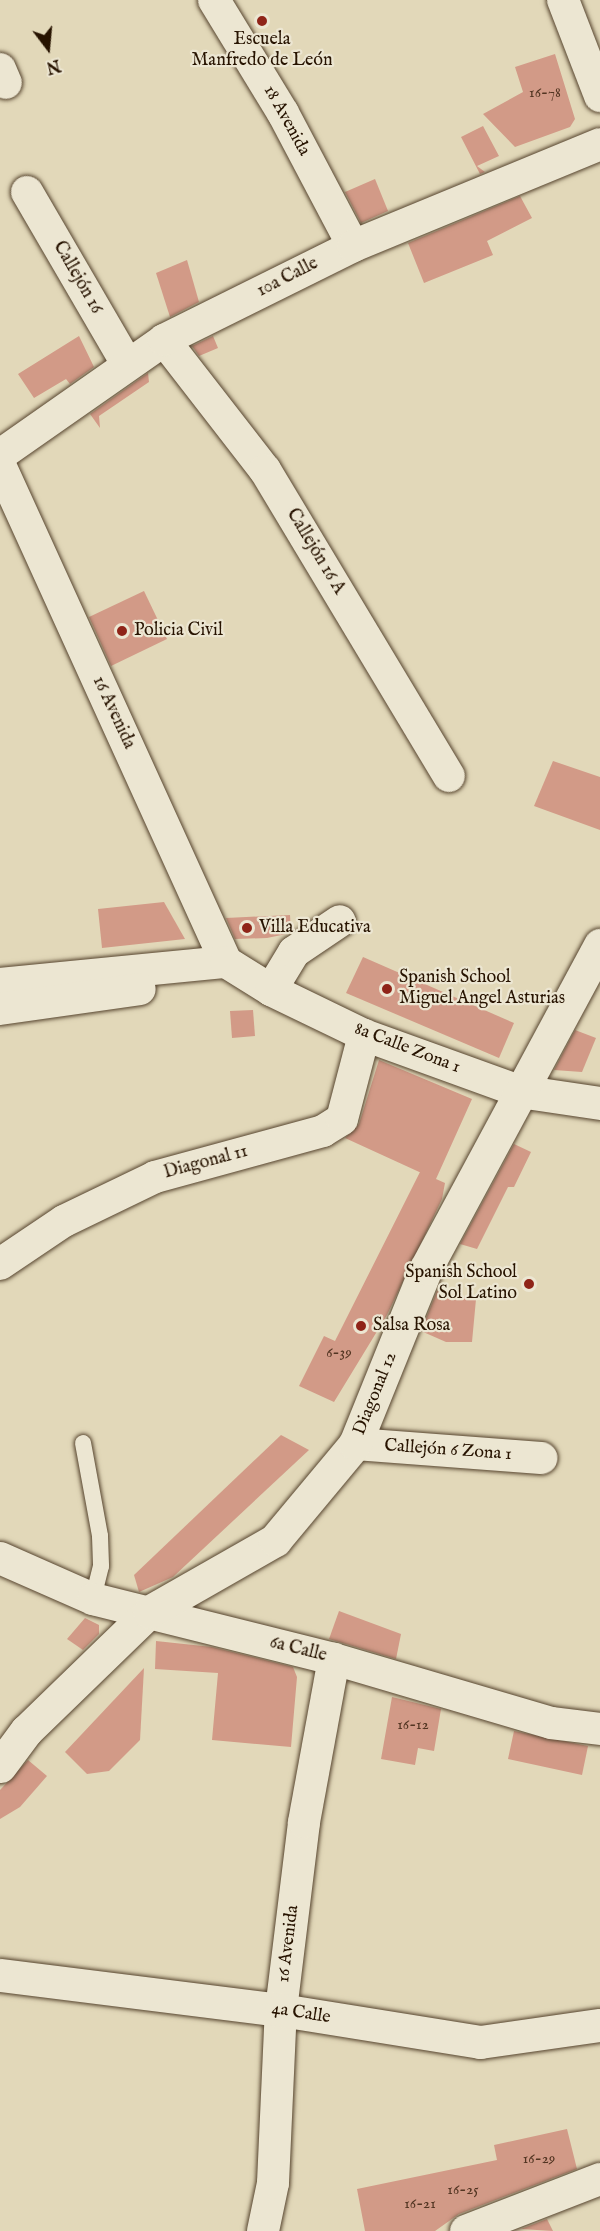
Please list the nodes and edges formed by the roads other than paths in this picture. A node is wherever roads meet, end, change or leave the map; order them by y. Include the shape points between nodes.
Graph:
1 (214, 0) edge
2 (563, 0) edge
3 (600, 96) edge
4 (600, 144) edge
5 (27, 192) dead end
6 (353, 246) junction
7 (164, 340) junction
8 (127, 364) junction
9 (3, 450) edge
10 (449, 776) dead end
11 (340, 921) dead end
12 (600, 945) edge
13 (226, 962) junction
14 (0, 984) edge
15 (271, 990) junction
16 (0, 1009) edge
17 (364, 1035) junction
18 (519, 1091) junction
19 (600, 1103) edge
20 (0, 1264) edge
21 (83, 1443) dead end
22 (355, 1444) junction
23 (541, 1458) dead end
24 (0, 1558) edge
25 (93, 1599) junction
26 (149, 1612) junction
27 (334, 1659) junction
28 (600, 1729) edge
29 (13, 1732) edge
30 (0, 1766) edge
31 (0, 1975) edge
32 (281, 2010) junction
33 (600, 2025) edge
34 (600, 2179) edge
35 (263, 2231) edge
36 (466, 2231) edge

1 - 6 street, 18 Avenida via 283,113
2 - 3 street
4 - 6 street, 10a Calle
5 - 8 street, Callejón 16
6 - 7 street, 10a Calle
7 - 8 street, 10a Calle
7 - 10 street, Callejón 16 A via 265,470
8 - 9 street, 10a Calle
9 - 13 street, 16 Avenida
11 - 15 street via 294,952
12 - 18 main road, Diagonal 12
13 - 14 street
13 - 15 street, 8a Calle Zona 1
13 - 16 street via 134,991
15 - 17 street, 8a Calle Zona 1
17 - 18 street, 8a Calle Zona 1
17 - 20 street, Diagonal 11 via 342,1119 323,1131 155,1177 64,1221
18 - 19 main road, 8a Calle Zona 1
18 - 22 main road, Diagonal 12 via 426,1268
21 - 25 lane via 100,1536 101,1566
22 - 23 street, Callejón 6 Zona 1
22 - 26 main road, Diagonal 12 via 275,1540
24 - 25 street, 6a Calle
25 - 26 street, 6a Calle
26 - 27 street, 6a Calle
26 - 29 main road, Diagonal 12
27 - 28 street, 6a Calle via 551,1723
27 - 32 street, 16 Avenida via 304,1822
29 - 30 main road, Diagonal 12
31 - 32 main road, 4a Calle
32 - 33 main road, 4a Calle via 480,2042
32 - 35 street, 16 Avenida via 273,2183
34 - 36 street

